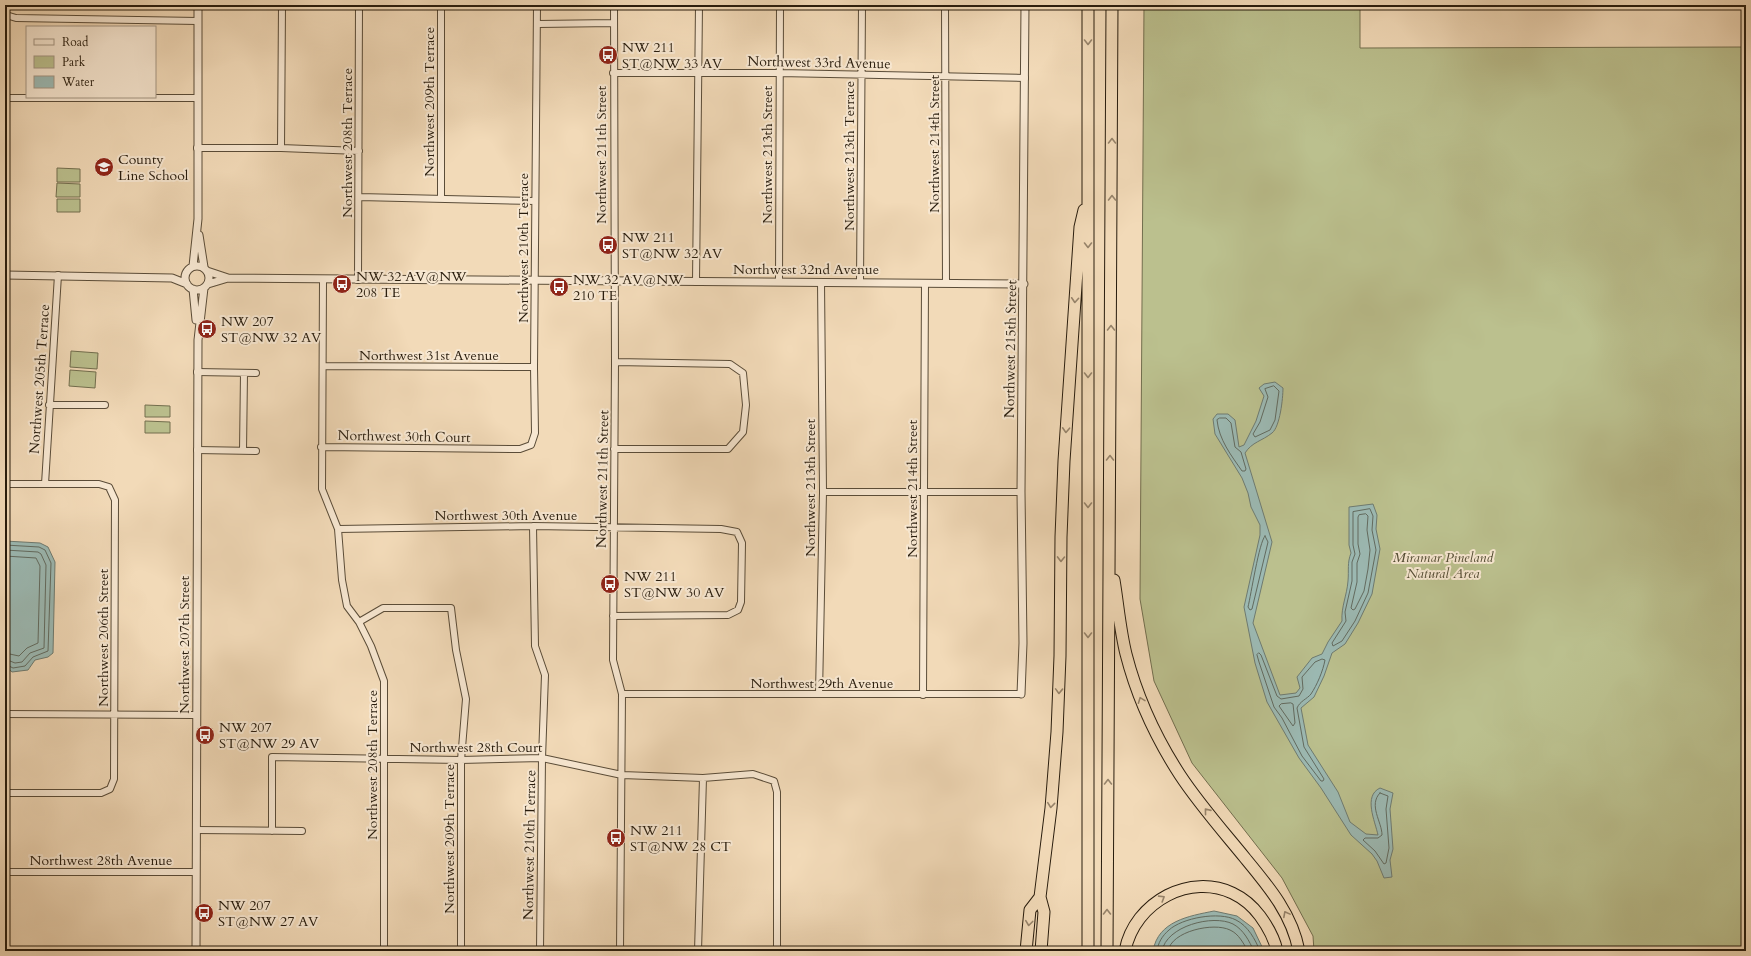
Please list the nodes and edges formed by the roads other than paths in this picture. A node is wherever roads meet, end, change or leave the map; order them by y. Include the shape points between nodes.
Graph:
1 (198, 5) edge
2 (282, 5) edge
3 (359, 5) edge
4 (442, 5) edge
5 (537, 5) edge
6 (614, 5) edge
7 (699, 5) edge
8 (780, 5) edge
9 (862, 5) edge
10 (945, 5) edge
11 (1025, 5) edge
12 (1088, 5) edge
13 (1112, 5) edge
14 (6, 13) edge
15 (198, 21) junction
16 (614, 23) junction
17 (538, 24) junction
18 (613, 73) junction
19 (779, 73) junction
20 (698, 74) junction
21 (861, 75) junction
22 (945, 76) junction
23 (1025, 78) junction
24 (5, 98) edge
25 (197, 98) junction
26 (197, 148) junction
27 (281, 148) junction
28 (359, 151) junction
29 (1088, 192) junction
30 (359, 197) junction
31 (441, 199) junction
32 (535, 201) junction
33 (198, 219) junction
34 (191, 268) junction
35 (205, 269) junction
36 (5, 275) edge
37 (58, 275) junction
38 (172, 278) junction
39 (228, 278) junction
40 (323, 280) junction
41 (358, 280) junction
42 (779, 281) junction
43 (535, 282) junction
44 (614, 282) junction
45 (696, 282) junction
46 (821, 282) junction
47 (860, 283) junction
48 (925, 283) junction
49 (946, 283) junction
50 (1024, 284) junction
51 (190, 286) junction
52 (206, 286) junction
53 (198, 340) junction
54 (615, 362) junction
55 (323, 366) junction
56 (534, 367) junction
57 (197, 372) junction
58 (244, 373) junction
59 (256, 373) dead end
60 (49, 405) junction
61 (104, 405) dead end
62 (321, 447) junction
63 (487, 449) joint
64 (197, 450) junction
65 (614, 450) junction
66 (242, 451) junction
67 (256, 451) dead end
68 (5, 484) edge
69 (45, 484) junction
70 (823, 492) junction
71 (924, 492) junction
72 (1021, 492) junction
73 (533, 526) junction
74 (613, 527) junction
75 (338, 529) junction
76 (1109, 554) junction
77 (613, 616) junction
78 (359, 622) junction
79 (622, 694) junction
80 (819, 694) junction
81 (1021, 694) joint
82 (923, 695) junction
83 (5, 714) edge
84 (115, 715) junction
85 (196, 715) junction
86 (383, 758) junction
87 (542, 758) junction
88 (461, 760) junction
89 (622, 775) junction
90 (703, 778) junction
91 (5, 793) edge
92 (196, 830) junction
93 (272, 831) junction
94 (302, 831) dead end
95 (5, 872) edge
96 (196, 872) junction
97 (1040, 897) junction
98 (196, 951) edge
99 (384, 951) edge
100 (461, 951) edge
101 (540, 951) edge
102 (620, 951) edge
103 (698, 951) edge
104 (777, 951) edge
105 (1026, 951) edge
106 (1041, 951) edge
107 (1088, 951) edge
108 (1107, 951) edge
109 (1125, 951) edge
110 (1276, 951) edge
111 (1299, 951) edge

1 - 15 street
2 - 27 street
3 - 28 street, Northwest 208th Terrace
4 - 31 street, Northwest 209th Terrace
5 - 17 street, Northwest 210th Terrace
6 - 16 street, Northwest 211th Street
7 - 20 street
8 - 19 street, Northwest 213th Street
9 - 21 street, Northwest 213th Terrace
10 - 22 street, Northwest 214th Street
11 - 23 street, Northwest 215th Street
12 -> 29 highway
76 -> 13 highway
14 - 15 street via 16,18
15 - 25 street
16 - 17 street
16 - 18 street, Northwest 211th Street
17 - 32 street, Northwest 210th Terrace
18 - 20 street, Northwest 33rd Avenue
18 - 44 street, Northwest 211th Street
19 - 20 street, Northwest 33rd Avenue
19 - 21 street, Northwest 33rd Avenue
19 - 42 street, Northwest 213th Street
20 - 45 street
21 - 22 street, Northwest 33rd Avenue
21 - 47 street, Northwest 213th Terrace
22 - 23 street, Northwest 33rd Avenue
22 - 49 street, Northwest 214th Street
23 - 50 street, Northwest 215th Street
24 - 25 street
25 - 26 street
26 - 27 street
26 - 33 street
27 - 28 street
28 - 30 street, Northwest 208th Terrace
29 -> 97 highway via 1080,227 1069,384 1061,550 1058,707 1053,782
29 -> 107 highway
30 - 31 street
30 - 41 street, Northwest 208th Terrace
31 - 32 street
32 - 43 street, Northwest 210th Terrace
33 - 34 street
33 - 35 street
34 - 35 street
34 - 38 street
34 - 51 street via 185,277
35 - 39 street, Northwest 32nd Avenue
35 - 52 street via 210,277
36 - 37 street
37 - 38 street
37 - 60 street, Northwest 205th Terrace
38 - 51 street
39 - 40 street, Northwest 32nd Avenue
39 - 52 street, Northwest 32nd Avenue
40 - 41 street, Northwest 32nd Avenue
40 - 55 street, Northwest 208th Terrace
41 - 43 street, Northwest 32nd Avenue
42 - 45 street, Northwest 32nd Avenue
42 - 46 street, Northwest 32nd Avenue
43 - 44 street, Northwest 32nd Avenue
43 - 56 street, Northwest 210th Terrace
44 - 45 street, Northwest 32nd Avenue
44 - 54 street, Northwest 211th Street
46 - 47 street, Northwest 32nd Avenue
46 - 70 street, Northwest 213th Street
47 - 48 street, Northwest 32nd Avenue
48 - 49 street, Northwest 32nd Avenue
48 - 71 street, Northwest 214th Street
49 - 50 street, Northwest 32nd Avenue
50 - 72 street, Northwest 215th Street
51 - 52 street via 198,290
51 - 53 street, Northwest 207th Street
52 - 53 street, Northwest 207th Street
53 - 57 street, Northwest 207th Street
54 - 65 street, Northwest 211th Street
54 - 65 street via 730,364 743,373 746,405 743,432 728,449
55 - 56 street, Northwest 31st Avenue
55 - 62 street, Northwest 208th Terrace
56 - 63 street, Northwest 210th Terrace via 535,433 530,445 520,449
57 - 58 street
57 - 64 street, Northwest 207th Street
58 - 59 street
58 - 66 street
60 - 61 street
60 - 69 street, Northwest 205th Terrace
62 - 63 street, Northwest 30th Court
62 - 75 street, Northwest 208th Terrace via 322,489
64 - 66 street
64 - 85 street, Northwest 207th Street
65 - 74 street, Northwest 211th Street
66 - 67 street
68 - 69 street
69 - 84 street, Northwest 206th Street via 99,484 109,487 115,500
70 - 71 street
70 - 80 street, Northwest 213th Street
71 - 72 street
71 - 82 street, Northwest 214th Street
72 - 81 street, Northwest 215th Street
73 - 74 street, Northwest 30th Avenue
73 - 75 street, Northwest 30th Avenue
73 - 87 street, Northwest 210th Terrace via 535,646 545,675
74 - 77 street, Northwest 211th Street
74 - 77 street, Northwest 30th Avenue via 721,529 737,532 742,543 741,602 738,610 728,615
75 - 78 street, Northwest 208th Terrace via 347,606
108 -> 76 highway
111 -> 76 highway via 1290,922 1279,900 1200,803 1166,754 1146,714 1126,654
77 - 79 street, Northwest 211th Street via 613,660
78 - 86 street, Northwest 208th Terrace via 384,681
78 - 88 street, Northwest 209th Terrace via 383,608 451,608 466,699
79 - 80 street, Northwest 29th Avenue
79 - 89 street, Northwest 211th Street
80 - 82 street, Northwest 29th Avenue
81 - 82 street, Northwest 29th Avenue
83 - 84 street
84 - 85 street
84 - 91 street, Northwest 206th Street via 114,779 110,789 101,793
85 - 92 street, Northwest 207th Street
86 - 88 street, Northwest 28th Court
86 - 93 street, Northwest 28th Court via 272,757
86 - 99 street, Northwest 208th Terrace
87 - 88 street, Northwest 28th Court
87 - 89 street, Northwest 28th Court
87 - 101 street, Northwest 210th Terrace
88 - 100 street, Northwest 209th Terrace
89 - 90 street, Northwest 28th Court
89 - 102 street, Northwest 211th Street
90 - 103 street
90 - 104 street, Northwest 28th Court via 753,774 774,781 777,792
92 - 93 street
92 - 96 street, Northwest 207th Street
93 - 94 street
95 - 96 street, Northwest 28th Avenue
96 - 98 street, Northwest 207th Street
97 -> 105 highway via 1030,910
97 - 106 highway via 1044,912
109 -> 110 highway via 1134,925 1149,906 1168,894 1199,886 1226,890 1243,898 1269,929

